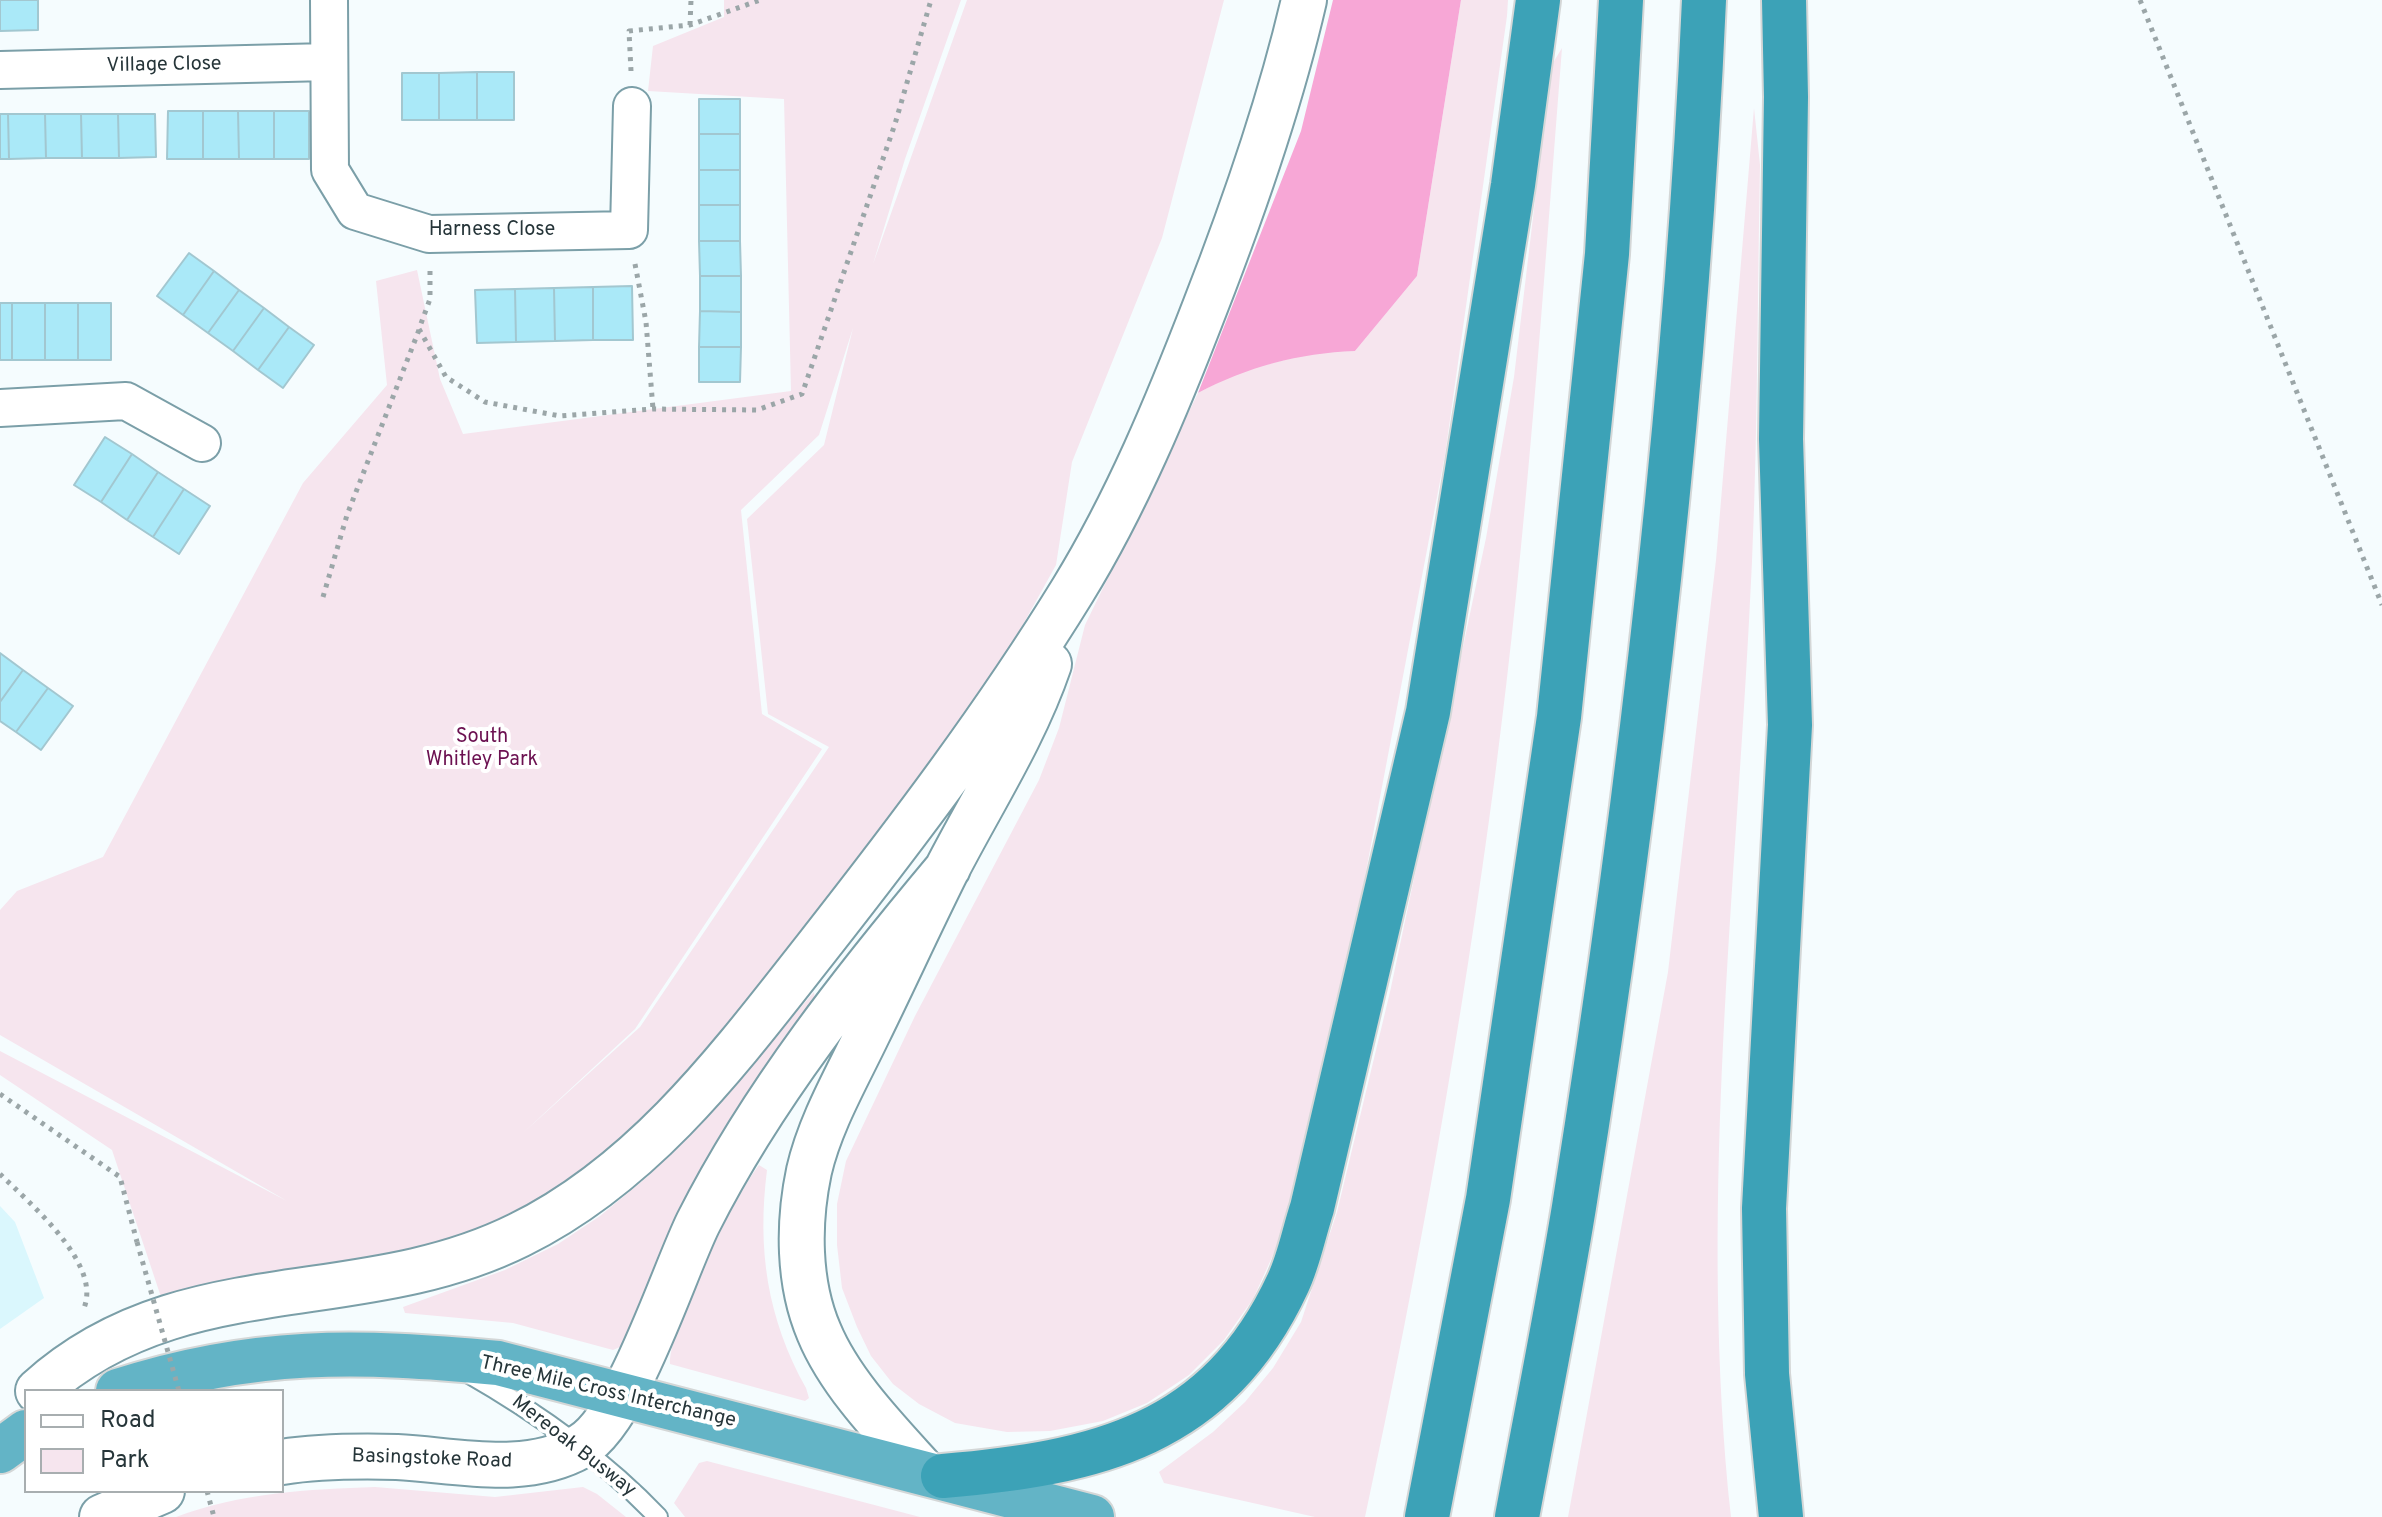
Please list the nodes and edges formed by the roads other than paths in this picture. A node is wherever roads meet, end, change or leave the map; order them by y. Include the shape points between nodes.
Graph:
1 (329, 0) edge
2 (1304, 0) edge
3 (1538, 0) edge
4 (1621, 0) edge
5 (1704, 0) edge
6 (1784, 0) edge
7 (328, 62) junction
8 (0, 70) edge
9 (632, 106) road end
10 (0, 408) edge
11 (202, 443) dead end
12 (1075, 586) junction
13 (948, 868) junction
14 (442, 1358) junction
15 (41, 1389) edge
16 (125, 1389) edge
17 (621, 1393) junction
18 (24, 1409) edge
19 (24, 1433) edge
20 (0, 1444) edge
21 (580, 1447) junction
22 (0, 1451) edge
23 (284, 1462) edge
24 (933, 1474) junction
25 (157, 1493) edge
26 (102, 1517) edge
27 (658, 1517) edge
28 (1092, 1517) edge
29 (1427, 1517) edge
30 (1517, 1517) edge
31 (1781, 1517) edge

1 - 7 street, Harness Close
2 - 12 main road via 1258,161 1178,378
3 - 24 highway via 1428,712 1312,1208 1289,1281 1237,1363 1178,1417 1075,1459 1031,1469
4 - 29 highway via 1607,254 1559,717 1488,1199
5 - 30 highway via 1676,402 1642,724 1574,1208
6 - 31 highway via 1781,439 1790,725 1764,1208 1767,1374
7 - 8 street, Village Close
7 - 9 street, Harness Close via 330,170 355,211 429,234 629,230
10 - 11 street via 126,401
12 - 13 main road via 1042,685
12 - 15 main road via 997,707 887,860 691,1102 612,1174 572,1204 489,1248 410,1274 258,1295 171,1314 87,1352
13 - 17 main road via 860,974 766,1110 699,1222
13 - 24 main road via 816,1147 801,1227 808,1301 819,1334 867,1408
14 - 16 highway, Three Mile Cross Interchange via 358,1353 258,1357
14 - 17 highway, Three Mile Cross Interchange via 498,1363
14 - 21 lane, Mereoak Busway via 525,1406
17 - 21 main road via 605,1422
17 - 24 highway, Three Mile Cross Interchange
18 - 20 main road
19 - 22 highway
21 - 23 main road, Basingstoke Road via 505,1465 355,1456
21 - 27 lane, Mereoak Busway
24 - 28 highway, Three Mile Cross Interchange
25 - 26 main road

